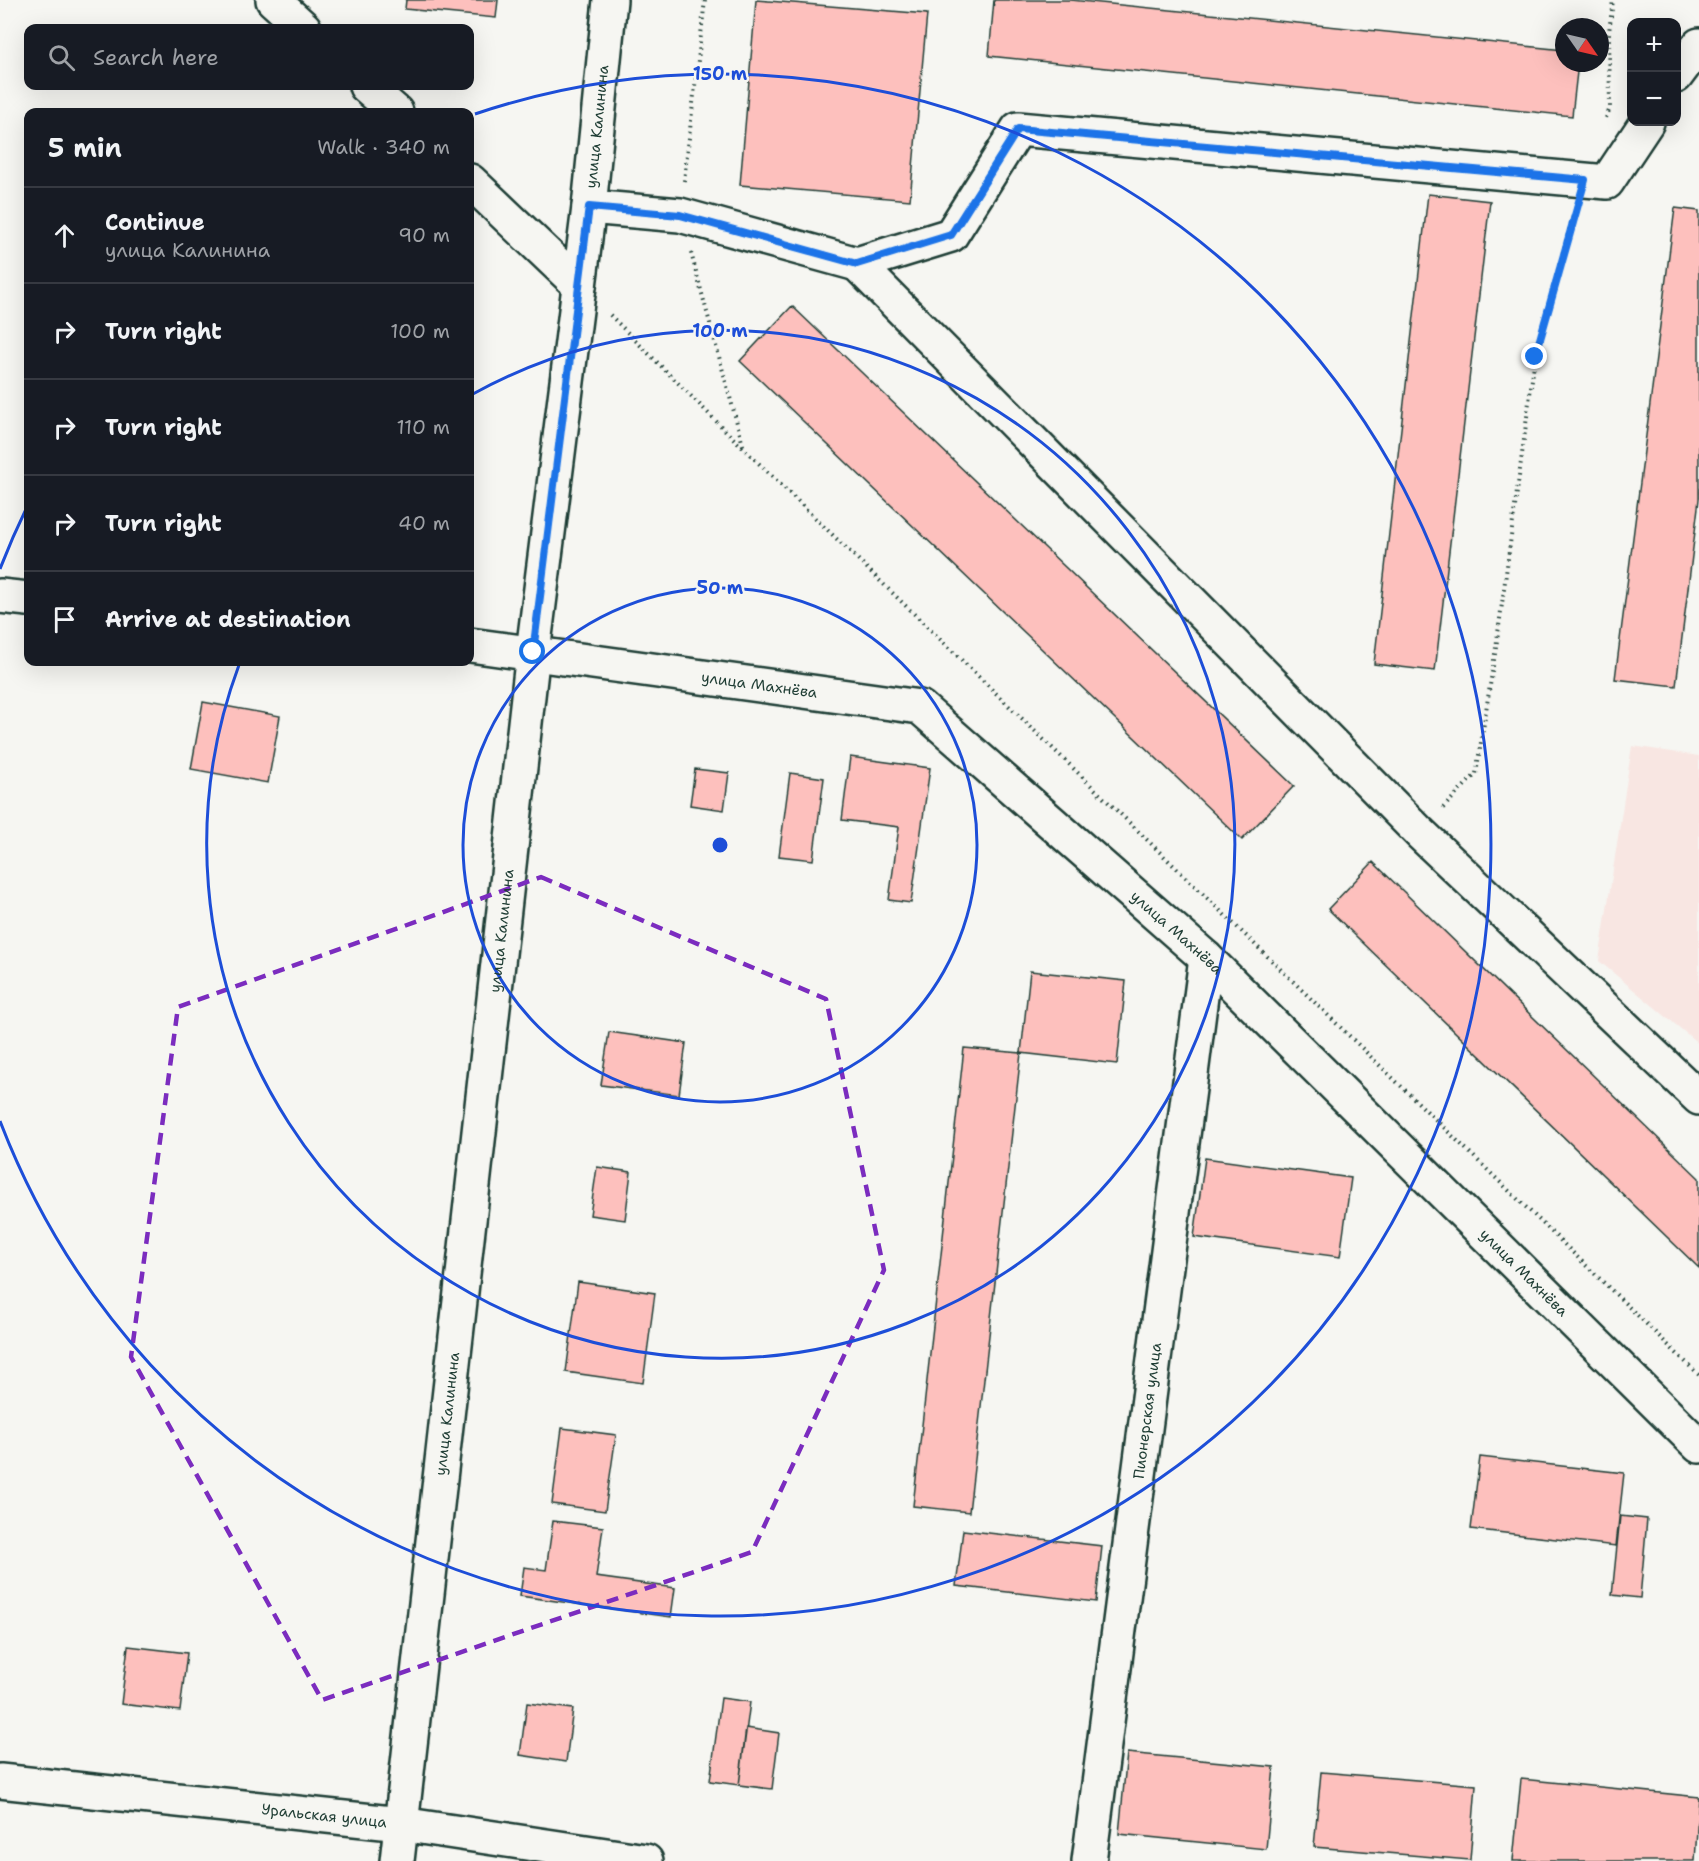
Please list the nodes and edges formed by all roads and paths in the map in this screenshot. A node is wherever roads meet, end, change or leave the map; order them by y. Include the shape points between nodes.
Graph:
1 (273, 0) edge
2 (610, 0) edge
3 (705, 0) edge
4 (1613, 0) edge
5 (300, 24) edge
6 (1699, 45) edge
7 (1680, 72) edge
8 (371, 90) edge
9 (391, 108) edge
10 (1644, 126) edge
11 (1603, 129) dead end
12 (1585, 180) junction
13 (474, 185) edge
14 (589, 207) junction
15 (680, 215) junction
16 (857, 264) junction
17 (579, 285) junction
18 (744, 449) junction
19 (0, 596) edge
20 (24, 599) edge
21 (474, 645) edge
22 (533, 652) junction
23 (1420, 833) junction
24 (1206, 958) junction
25 (1699, 1098) edge
26 (1699, 1375) edge
27 (1699, 1446) edge
28 (0, 1781) edge
29 (400, 1824) junction
30 (397, 1861) edge
31 (646, 1861) edge
32 (1089, 1861) edge

1 - 5 street
2 - 14 street, улица Калинина
3 - 15 path
4 - 11 path via 1609,32 1610,108
6 - 7 street
8 - 9 street
10 - 12 street via 1607,182
12 - 16 street via 1018,129 951,235
12 - 23 path via 1535,357 1476,774
13 - 17 street
14 - 15 street
14 - 17 street, улица Калинина
15 - 16 street
15 - 18 path
16 - 23 street
17 - 18 path
17 - 22 street, улица Калинина
18 - 26 path
19 - 20 street
21 - 22 street, улица Махнёва
22 - 24 street, улица Махнёва via 920,707
22 - 29 street, улица Калинина
23 - 25 street
24 - 27 street, улица Махнёва
24 - 32 street, Пионерская улица
28 - 29 street, Уральская улица
29 - 30 street, улица Калинина
29 - 31 street, Уральская улица

